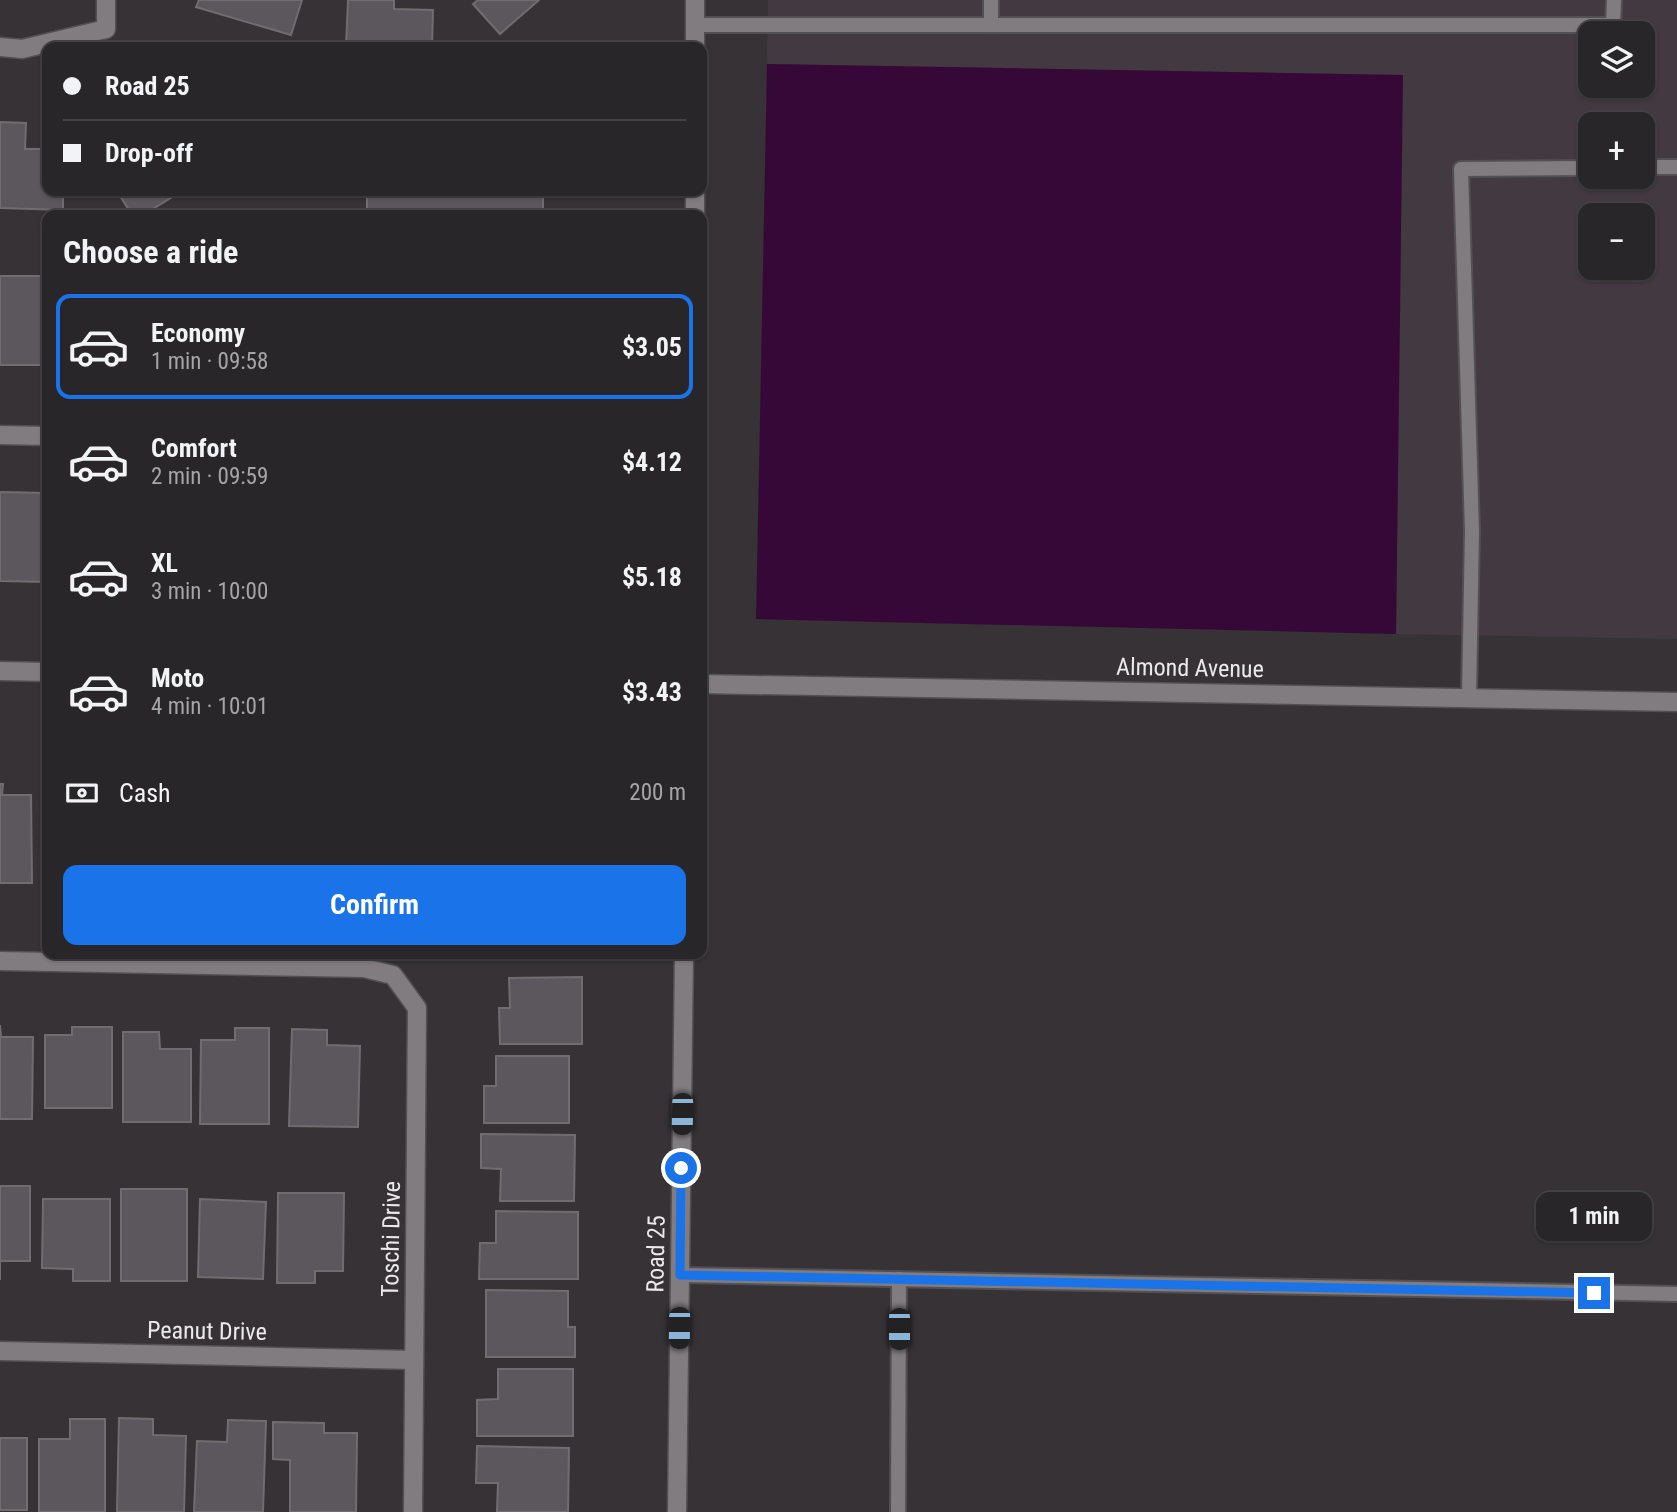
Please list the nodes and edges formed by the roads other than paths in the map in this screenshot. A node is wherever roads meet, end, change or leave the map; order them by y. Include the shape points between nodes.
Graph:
1 (106, 0) edge
2 (695, 0) edge
3 (991, 0) edge
4 (1614, 0) edge
5 (695, 25) junction
6 (991, 25) junction
7 (51, 42) edge
8 (695, 42) edge
9 (42, 44) edge
10 (0, 47) edge
11 (1655, 167) edge
12 (1677, 167) edge
13 (1578, 168) edge
14 (0, 435) edge
15 (42, 436) edge
16 (0, 671) edge
17 (42, 672) edge
18 (707, 684) edge
19 (1469, 697) junction
20 (1677, 702) edge
21 (73, 959) edge
22 (134, 959) edge
23 (684, 959) edge
24 (0, 961) edge
25 (680, 1275) junction
26 (899, 1279) junction
27 (1677, 1294) edge
28 (0, 1351) edge
29 (414, 1360) junction
30 (413, 1512) edge
31 (677, 1512) edge
32 (898, 1512) edge

1 - 7 street via 106,29
2 - 5 street
3 - 6 lane
4 - 6 lane via 1614,25
5 - 6 lane
5 - 8 street
9 - 10 street
11 - 12 lane
13 - 19 lane via 1461,169 1472,531
14 - 15 street
16 - 17 street
18 - 19 street, Almond Avenue
19 - 20 street, Almond Avenue
21 - 24 street
22 - 29 street, Toschi Drive via 364,968 393,975 417,1008
23 - 25 street, Road 25
25 - 26 lane
25 - 31 street, Road 25
26 - 27 lane
26 - 32 lane
28 - 29 street, Peanut Drive
29 - 30 street, Toschi Drive

